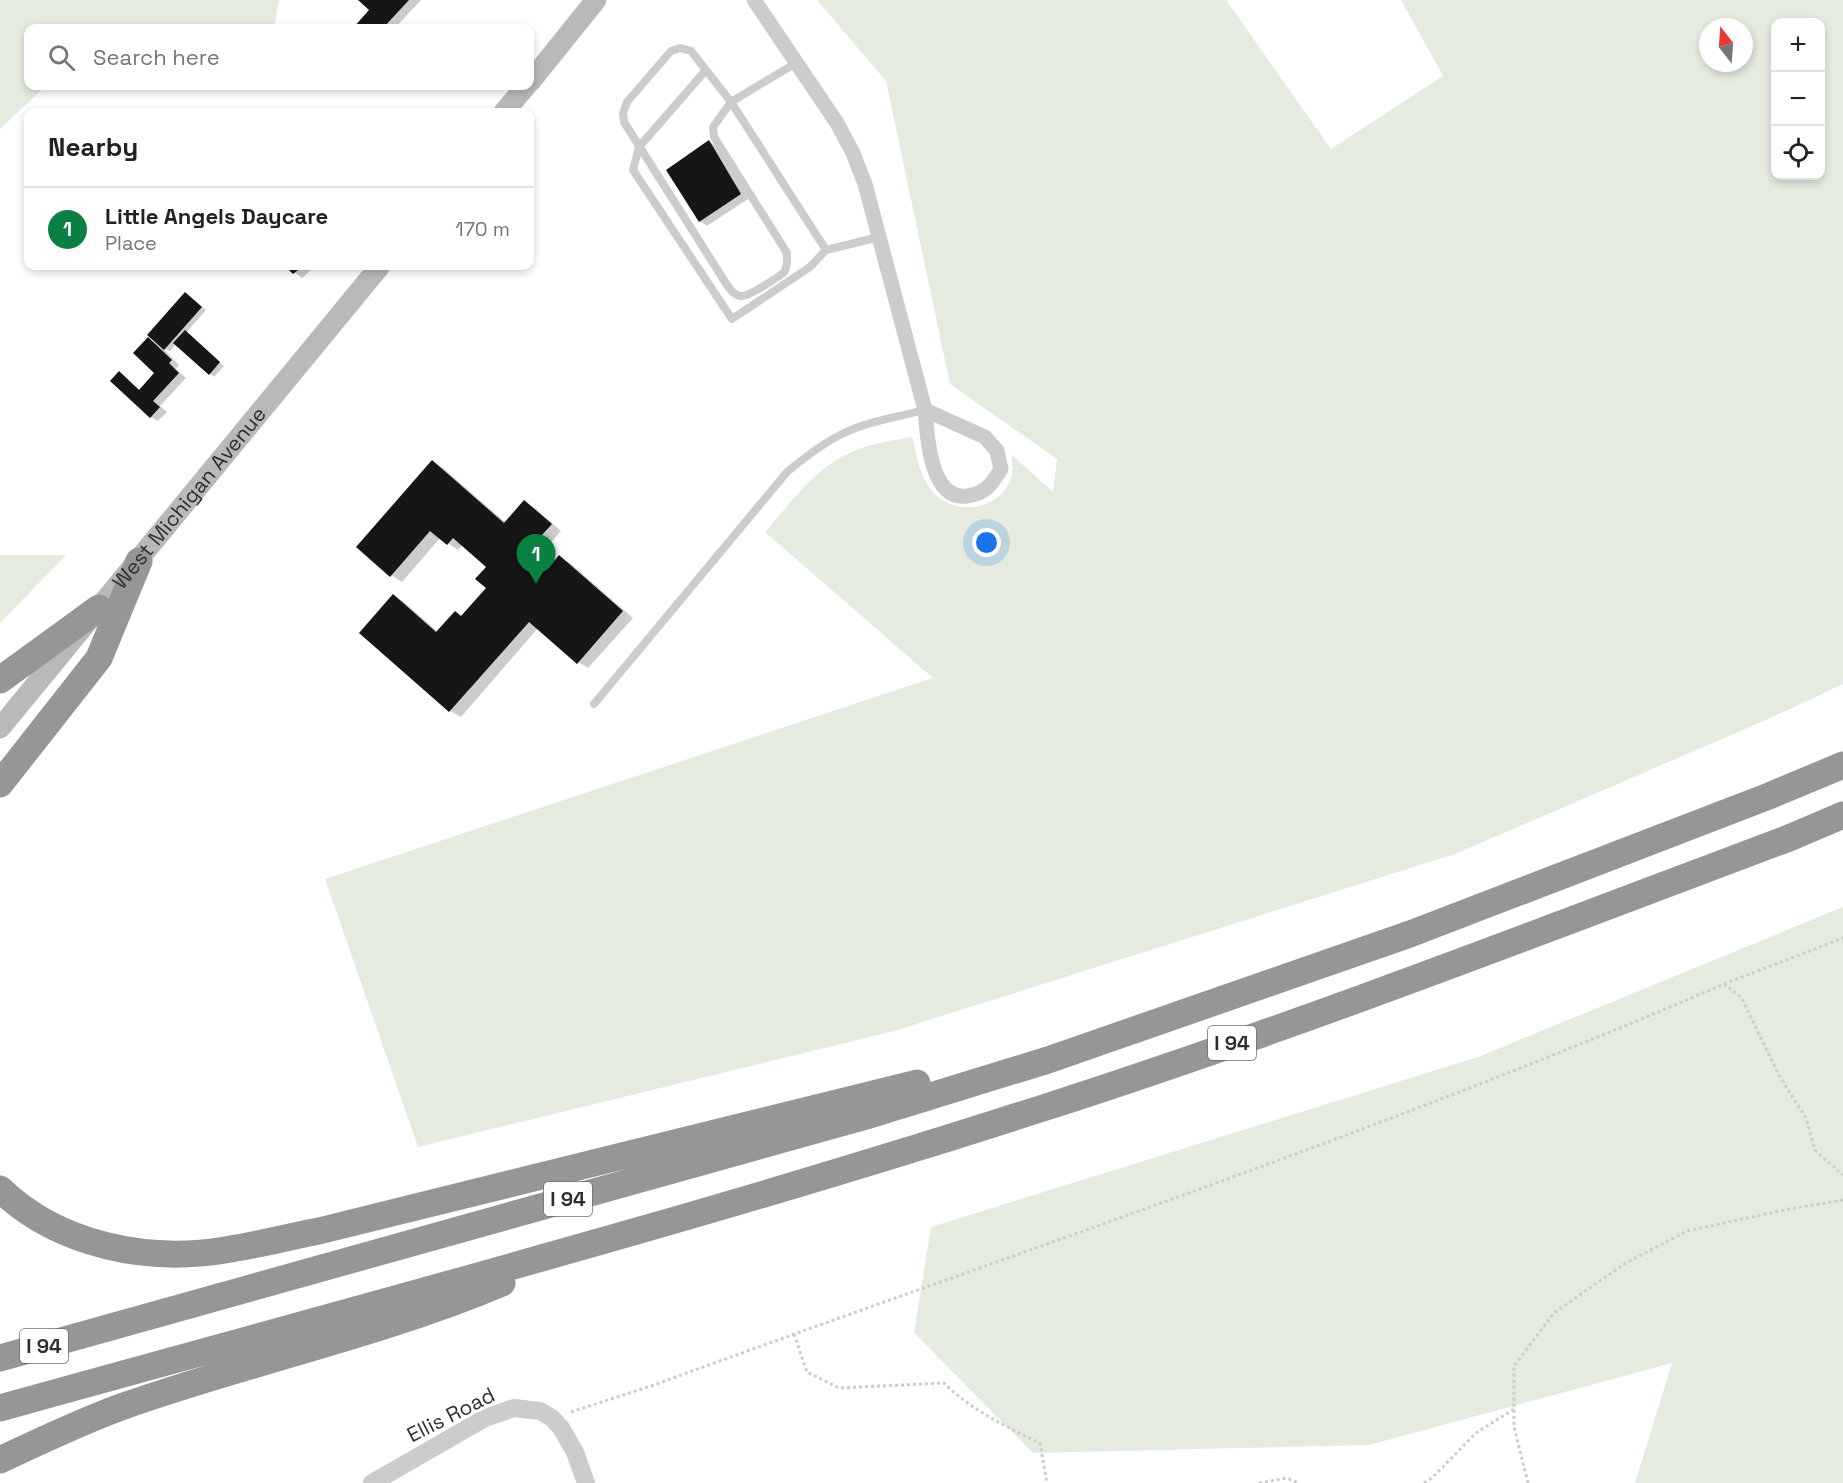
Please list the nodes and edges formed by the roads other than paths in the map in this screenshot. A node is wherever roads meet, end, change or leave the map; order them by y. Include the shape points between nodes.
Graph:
1 (596, 0) edge
2 (754, 0) edge
3 (796, 63) junction
4 (706, 70) junction
5 (534, 77) edge
6 (523, 90) edge
7 (730, 102) junction
8 (507, 108) edge
9 (639, 147) junction
10 (879, 237) junction
11 (826, 250) junction
12 (377, 270) edge
13 (925, 410) junction
14 (139, 561) junction
15 (99, 608) junction
16 (0, 680) edge
17 (594, 704) dead end
18 (0, 728) edge
19 (1843, 765) edge
20 (0, 784) edge
21 (1843, 815) edge
22 (1048, 1060) junction
23 (0, 1189) edge
24 (611, 1238) junction
25 (0, 1358) edge
26 (0, 1408) edge
27 (0, 1460) edge
28 (372, 1483) edge
29 (586, 1483) edge

1 - 5 main road
2 - 3 street
3 - 7 lane
3 - 10 street via 853,153
4 - 7 lane
4 - 9 lane
4 - 9 lane via 691,51 671,51 627,102 623,112 624,122
6 - 8 main road
7 - 9 lane via 713,127 714,137 787,253 784,272 752,293 743,297 727,285
7 - 11 lane
9 - 11 lane via 633,170 732,319 810,267
10 - 11 lane
10 - 13 street
12 - 14 main road, West Michigan Avenue
13 - 13 street via 928,445 943,488 958,497 979,495 992,484 1000,469 997,451 985,437
13 - 17 lane via 844,433 787,472
14 - 15 main road, West Michigan Avenue
14 - 20 highway via 99,658
15 - 16 highway
15 - 18 main road, West Michigan Avenue
19 - 22 highway, I 94 via 1410,934
21 - 24 highway, I 94 via 1380,992 1092,1091 852,1168
22 - 23 highway via 984,1067 319,1231 224,1250 167,1254 118,1249 74,1236 34,1215
22 - 25 highway, I 94 via 866,1116
24 - 26 highway, I 94
24 - 27 highway via 449,1305 121,1407
28 - 29 street, Ellis Road via 462,1431 514,1408 540,1412 557,1423 575,1452

